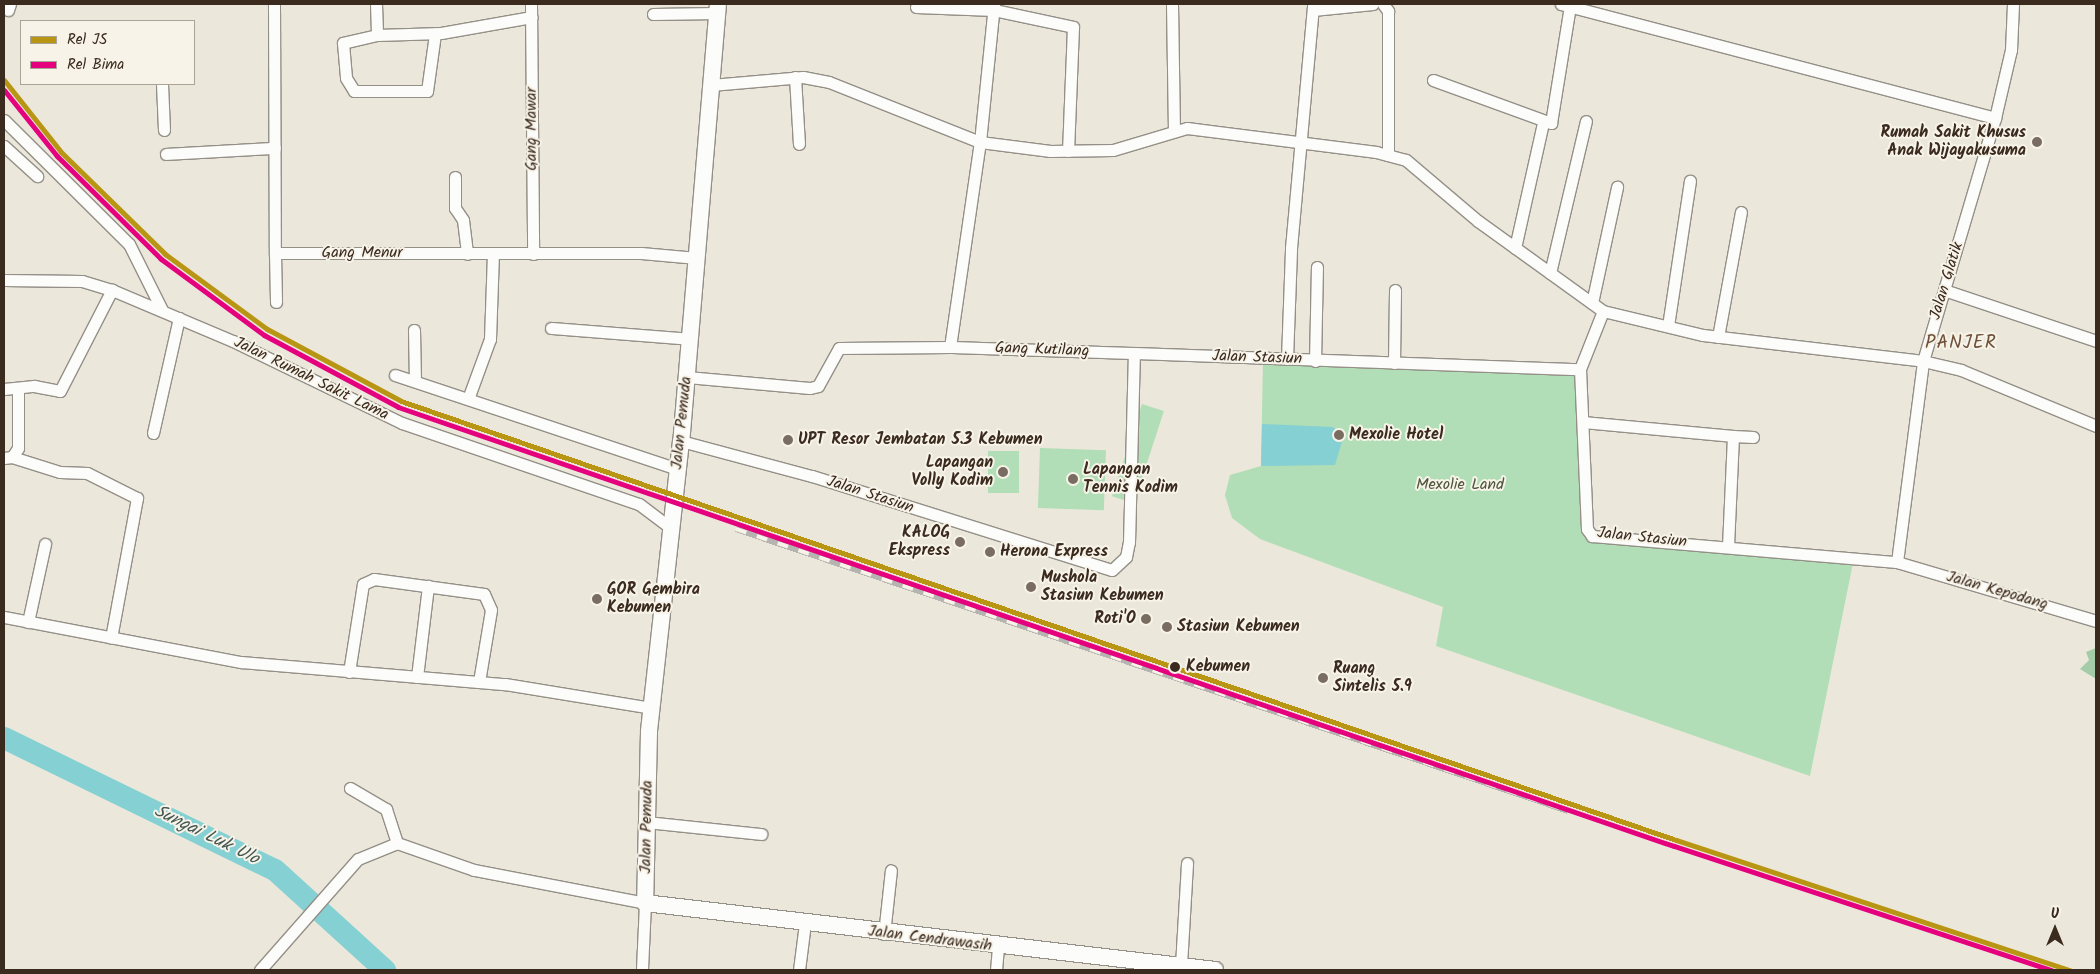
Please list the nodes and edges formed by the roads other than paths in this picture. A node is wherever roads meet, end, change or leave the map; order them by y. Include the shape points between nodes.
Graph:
1 (274, 4) edge
2 (376, 4) edge
3 (532, 4) edge
4 (1172, 4) edge
5 (1373, 4) edge
6 (1383, 4) edge
7 (2013, 4) edge
8 (1566, 5) edge
9 (916, 7) dead end
10 (994, 7) edge
11 (1313, 7) edge
12 (717, 8) edge
13 (653, 14) dead end
14 (532, 17) junction
15 (435, 34) junction
16 (377, 35) junction
17 (794, 77) junction
18 (1433, 80) dead end
19 (162, 85) edge
20 (712, 85) junction
21 (1995, 118) junction
22 (4, 120) edge
23 (1586, 121) dead end
24 (1543, 123) junction
25 (164, 130) dead end
26 (1174, 130) junction
27 (1301, 140) junction
28 (980, 142) junction
29 (799, 144) dead end
30 (4, 146) edge
31 (275, 148) junction
32 (1068, 150) junction
33 (32, 151) junction
34 (166, 154) dead end
35 (1388, 155) junction
36 (22, 163) junction
37 (37, 176) dead end
38 (455, 176) dead end
39 (1690, 181) dead end
40 (1617, 188) dead end
41 (1741, 212) dead end
42 (1515, 248) junction
43 (275, 253) junction
44 (467, 254) junction
45 (493, 254) junction
46 (533, 254) junction
47 (697, 258) junction
48 (1317, 267) dead end
49 (1550, 273) junction
50 (4, 280) edge
51 (112, 290) junction
52 (1395, 290) dead end
53 (1944, 290) junction
54 (276, 302) dead end
55 (1592, 303) junction
56 (162, 310) junction
57 (1603, 311) junction
58 (179, 318) junction
59 (1668, 326) junction
60 (551, 328) dead end
61 (414, 330) dead end
62 (1718, 336) junction
63 (690, 339) junction
64 (2096, 341) edge
65 (950, 347) junction
66 (1134, 353) junction
67 (1287, 359) junction
68 (1315, 360) junction
69 (1923, 360) junction
70 (1394, 363) junction
71 (1580, 369) junction
72 (395, 374) dead end
73 (686, 377) junction
74 (415, 381) junction
75 (18, 388) junction
76 (4, 389) edge
77 (468, 399) junction
78 (1583, 422) junction
79 (2096, 426) edge
80 (153, 433) dead end
81 (1733, 436) junction
82 (1753, 438) dead end
83 (681, 440) junction
84 (8, 458) edge
85 (677, 469) junction
86 (671, 528) junction
87 (45, 544) dead end
88 (1728, 547) junction
89 (1897, 562) junction
90 (428, 586) junction
91 (4, 617) edge
92 (2096, 621) edge
93 (28, 622) junction
94 (111, 638) junction
95 (349, 672) junction
96 (417, 677) junction
97 (480, 682) junction
98 (652, 708) junction
99 (350, 788) dead end
100 (647, 822) junction
101 (761, 834) dead end
102 (397, 843) junction
103 (1186, 863) dead end
104 (890, 870) dead end
105 (645, 903) junction
106 (806, 923) junction
107 (884, 934) junction
108 (998, 948) junction
109 (1144, 965) edge
110 (1181, 965) junction
111 (260, 970) edge
112 (642, 970) edge
113 (798, 970) edge
114 (996, 970) edge
115 (1215, 970) edge

1 - 31 street
2 - 16 street
3 - 14 street, Gang Mawar
4 - 26 street
5 - 11 street
6 - 35 street via 1388,11
7 - 21 street, Jalan Glatik via 2012,50
8 - 21 street
8 - 24 street via 1551,122
9 - 10 street
10 - 28 street
10 - 32 street via 1073,28
11 - 27 street
12 - 13 street
12 - 20 main road, Jalan Pemuda
14 - 15 street
14 - 46 street, Gang Mawar
15 - 16 street
15 - 16 street via 427,91 354,91 346,78 343,43
17 - 20 street
17 - 28 street via 829,82
17 - 29 street
18 - 24 street
19 - 25 street
20 - 47 main road, Jalan Pemuda
21 - 53 street, Jalan Glatik
22 - 33 street
23 - 49 street
24 - 42 street
26 - 27 street via 1187,128
26 - 32 street via 1139,146
27 - 35 street
27 - 67 street
28 - 32 street
28 - 65 street
30 - 36 street
31 - 34 street
31 - 43 street
33 - 36 street
33 - 56 street via 129,244
35 - 42 street via 1406,160 1431,177
36 - 37 street
38 - 44 street via 455,208 464,220
39 - 59 street
40 - 55 street
41 - 62 street
42 - 49 street
43 - 44 street, Gang Menur
43 - 54 street
44 - 45 street, Gang Menur
45 - 46 street, Gang Menur
45 - 77 street via 490,339
46 - 47 street, Gang Menur via 641,253
47 - 63 main road, Jalan Pemuda
48 - 68 street
49 - 55 street
50 - 51 street, Jalan Rumah Sakit Lama via 82,281
51 - 56 street, Jalan Rumah Sakit Lama
51 - 75 street via 60,391
52 - 70 street
53 - 64 street
53 - 69 street, Jalan Glatik
55 - 57 street
56 - 58 street, Jalan Rumah Sakit Lama
57 - 59 street
57 - 71 street
58 - 80 street
58 - 86 street, Jalan Rumah Sakit Lama via 402,423 639,504
59 - 62 street
60 - 63 street
61 - 74 street
62 - 69 street
63 - 73 main road, Jalan Pemuda
65 - 66 street, Gang Kutilang
65 - 73 street, Gang Kutilang via 839,348 818,386 810,388
66 - 67 street, Jalan Stasiun
66 - 83 street, Jalan Stasiun via 1129,542 1126,557 1112,570 812,476
67 - 68 street, Jalan Stasiun
68 - 70 street, Jalan Stasiun
69 - 79 street via 1961,370
69 - 89 street, Jalan Glatik
70 - 71 street, Jalan Stasiun
71 - 78 street, Jalan Stasiun
72 - 74 street
73 - 83 main road, Jalan Pemuda
74 - 77 street
75 - 76 street
75 - 84 street via 18,448
77 - 85 street
78 - 81 street
78 - 88 street, Jalan Stasiun via 1589,533
81 - 82 street
81 - 88 street
83 - 85 main road, Jalan Pemuda
84 - 94 street via 60,472 87,473 137,498
85 - 86 main road, Jalan Pemuda
86 - 98 main road, Jalan Pemuda
87 - 93 street
88 - 89 street, Jalan Stasiun
89 - 92 street, Jalan Kepodang
90 - 95 street via 374,579 365,582
90 - 96 street
90 - 97 street via 479,592 491,602
91 - 93 street
93 - 94 street
94 - 95 street via 241,662
95 - 96 street
96 - 97 street
97 - 98 street
98 - 100 main road, Jalan Pemuda
99 - 102 street via 386,809
100 - 101 street
100 - 105 main road, Jalan Pemuda
102 - 105 street via 474,870
102 - 111 street via 358,859
103 - 110 street
104 - 107 street
105 - 106 main road, Jalan Cendrawasih
105 - 112 street
106 - 107 main road, Jalan Cendrawasih
106 - 113 street
107 - 108 main road, Jalan Cendrawasih
108 - 109 main road, Jalan Cendrawasih
108 - 114 street
109 - 110 main road, Jalan Cendrawasih
110 - 115 main road, Jalan Cendrawasih

